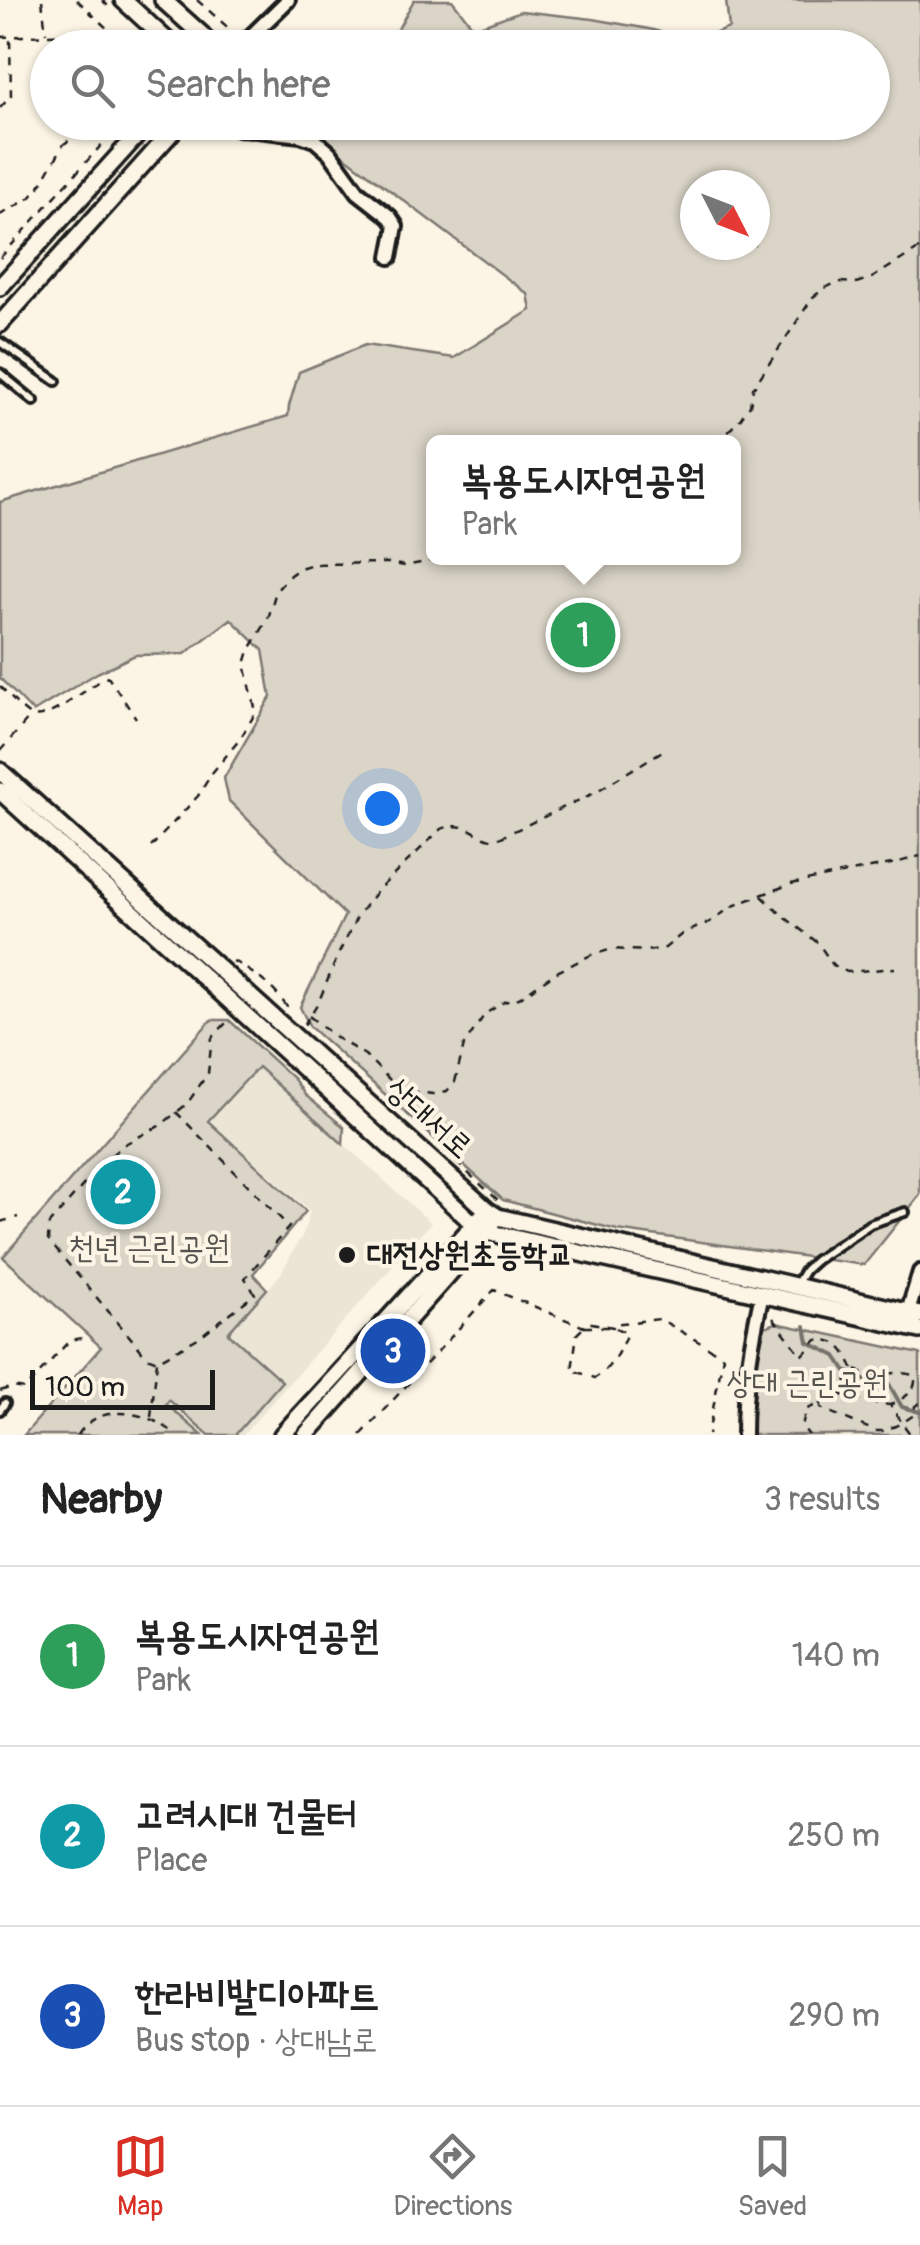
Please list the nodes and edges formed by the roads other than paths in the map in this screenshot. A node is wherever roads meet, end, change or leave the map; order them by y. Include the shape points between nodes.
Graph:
1 (123, 0) edge
2 (163, 0) edge
3 (288, 0) edge
4 (156, 30) edge
5 (196, 30) edge
6 (255, 30) edge
7 (133, 140) edge
8 (165, 140) edge
9 (315, 140) edge
10 (390, 257) dead end
11 (0, 288) edge
12 (0, 324) edge
13 (0, 342) edge
14 (0, 373) edge
15 (56, 381) dead end
16 (34, 402) dead end
17 (0, 770) edge
18 (0, 791) edge
19 (905, 1212) dead end
20 (489, 1217) junction
21 (920, 1272) edge
22 (795, 1286) junction
23 (762, 1294) junction
24 (914, 1314) edge
25 (920, 1330) edge
26 (282, 1435) edge
27 (306, 1435) edge
28 (744, 1435) edge

1 - 4 street
2 - 5 street
3 - 6 street
7 - 11 street
8 - 12 street
9 - 10 street via 396,226
13 - 15 lane
14 - 16 lane
17 - 20 street, 상대서로
18 - 20 street, 상대서로
19 - 22 lane via 870,1224 816,1260
20 - 22 street, 상대서로
20 - 23 street, 상대서로
20 - 26 street
20 - 27 street
21 - 24 street
22 - 24 street, 상대서로
23 - 25 street, 상대서로
23 - 28 street via 747,1366

